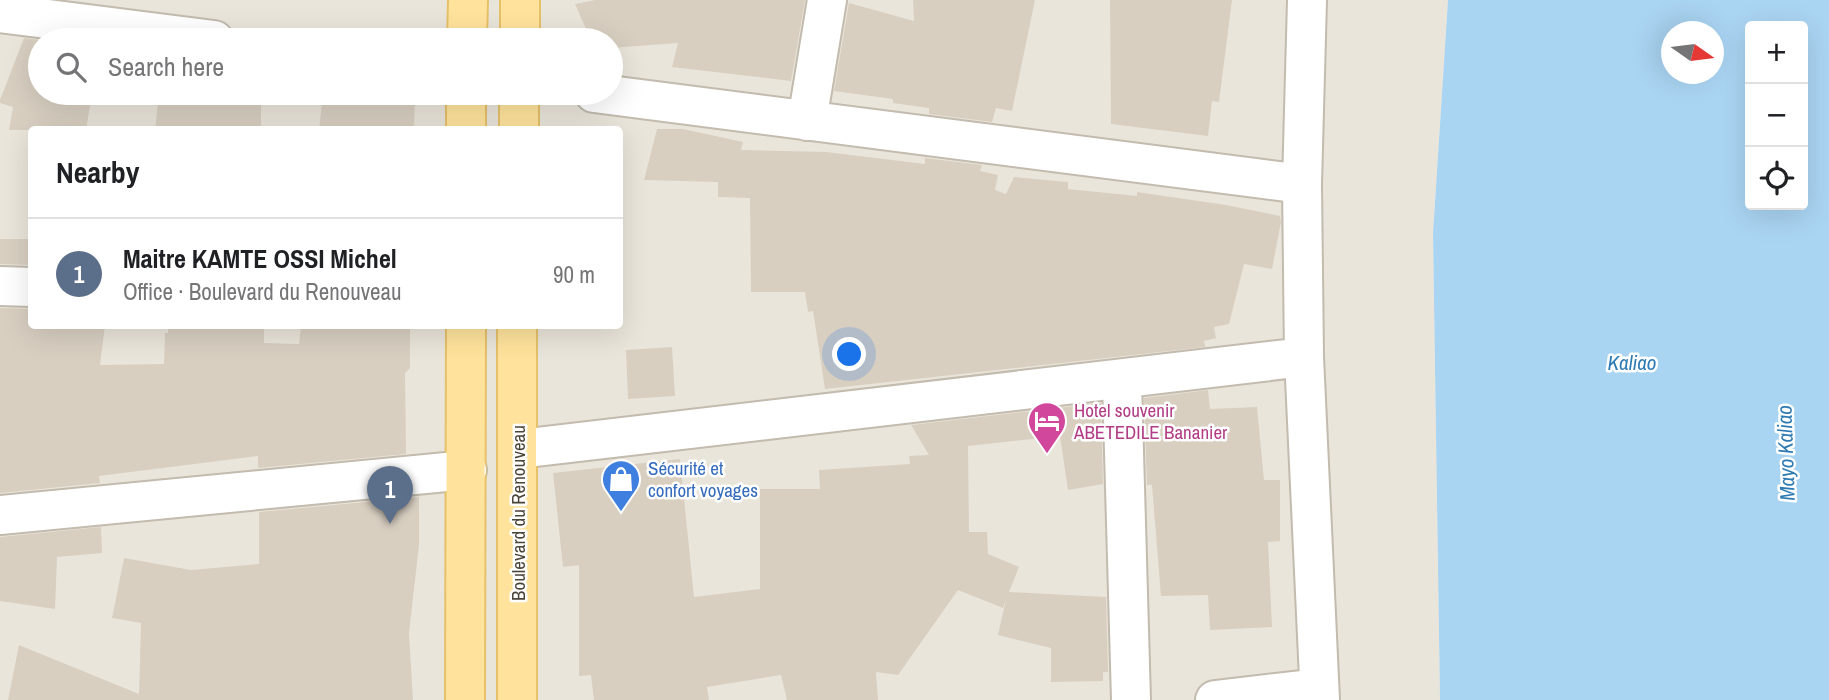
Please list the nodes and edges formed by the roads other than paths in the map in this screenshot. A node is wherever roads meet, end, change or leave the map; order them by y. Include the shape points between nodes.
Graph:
1 (468, 0) edge
2 (520, 0) edge
3 (827, 0) edge
4 (1307, 0) edge
5 (0, 13) edge
6 (119, 28) edge
7 (467, 28) edge
8 (520, 28) edge
9 (623, 97) edge
10 (466, 105) edge
11 (519, 105) edge
12 (807, 121) junction
13 (466, 126) edge
14 (519, 126) edge
15 (1302, 184) junction
16 (0, 286) edge
17 (28, 287) edge
18 (466, 329) edge
19 (517, 329) edge
20 (1304, 357) junction
21 (1122, 381) junction
22 (519, 449) junction
23 (467, 470) junction
24 (0, 515) edge
25 (1320, 694) edge
26 (465, 700) edge
27 (517, 700) edge
28 (1131, 700) edge
29 (1215, 700) edge

1 - 7 main road
2 - 8 main road
3 - 12 street
4 - 15 street
5 - 6 street
9 - 12 street
10 - 13 main road
11 - 14 main road
12 - 15 street
15 - 20 street
16 - 17 street
18 - 23 main road
19 - 22 main road, Boulevard du Renouveau
20 - 21 street
20 - 25 street
21 - 22 street
21 - 28 street
22 - 27 main road, Boulevard du Renouveau
23 - 24 street
23 - 26 main road
25 - 29 street

